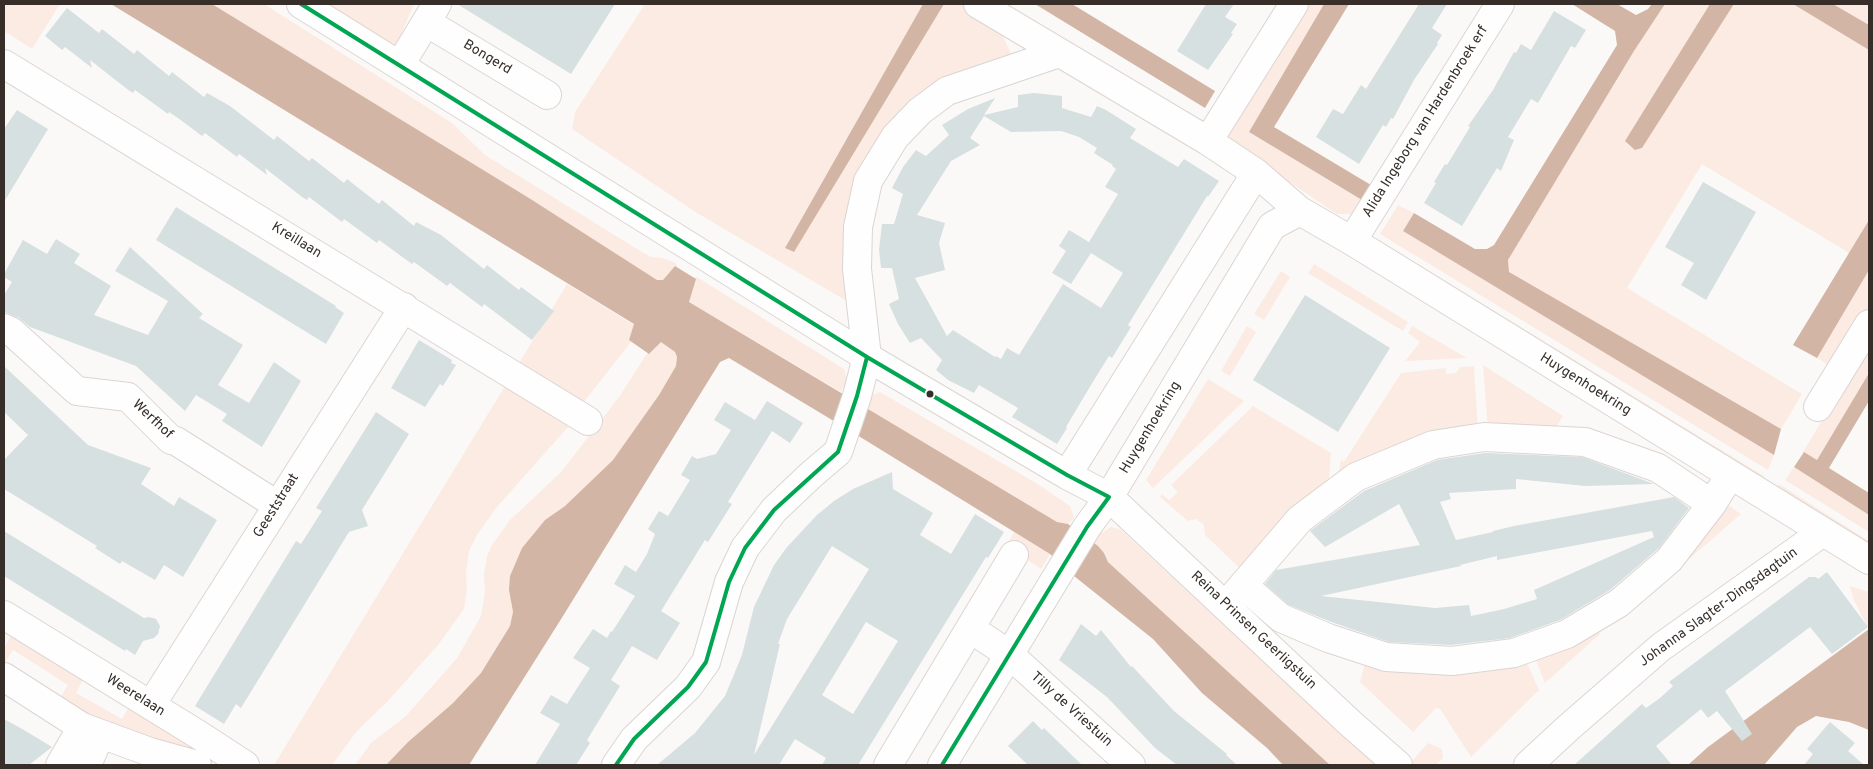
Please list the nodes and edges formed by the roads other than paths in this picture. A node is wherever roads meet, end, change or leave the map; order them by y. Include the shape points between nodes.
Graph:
1 (300, 4) edge
2 (978, 4) edge
3 (1294, 4) edge
4 (1500, 4) edge
5 (432, 13) edge
6 (1059, 53) junction
7 (4, 64) edge
8 (400, 64) junction
9 (547, 95) dead end
10 (1208, 141) junction
11 (1256, 173) junction
12 (1300, 211) junction
13 (1352, 241) junction
14 (404, 306) junction
15 (1869, 324) edge
16 (4, 328) edge
17 (867, 356) junction
18 (1818, 407) dead end
19 (588, 421) dead end
20 (1066, 475) junction
21 (1730, 475) junction
22 (1109, 497) junction
23 (1712, 504) junction
24 (277, 505) junction
25 (1823, 532) junction
26 (1014, 555) dead end
27 (1869, 560) edge
28 (1234, 595) junction
29 (4, 615) edge
30 (971, 629) junction
31 (1010, 655) junction
32 (4, 677) edge
33 (151, 705) junction
34 (91, 731) junction
35 (241, 762) edge
36 (60, 765) edge
37 (87, 765) edge
38 (197, 765) edge
39 (203, 765) edge
40 (616, 765) edge
41 (888, 765) edge
42 (942, 765) edge
43 (1131, 765) edge
44 (1398, 765) edge
45 (1528, 765) edge

1 - 8 street, Reina Prinsen Geerligstuin
2 - 6 street, Huygenhoekring
3 - 10 street
4 - 13 street, Alida Ingeborg van Hardenbroek erf
5 - 8 street, Bongerd
5 - 9 street, Bongerd
6 - 10 street, Huygenhoekring
6 - 17 street via 948,91 920,111 895,137 868,182 858,227 858,270
7 - 14 street, Kreillaan
8 - 17 street, Reina Prinsen Geerligstuin
10 - 11 street, Huygenhoekring
11 - 12 street, Huygenhoekring
11 - 20 street
12 - 13 street, Huygenhoekring
12 - 22 street, Huygenhoekring via 1272,226
13 - 21 street, Huygenhoekring
14 - 19 street, Kreillaan
14 - 24 street, Geeststraat
15 - 18 street
16 - 24 street, Werfhof via 77,391 128,397 171,440
17 - 20 street, Reina Prinsen Geerligstuin
17 - 40 street via 838,452 774,510 745,548 728,582 706,662 697,677 634,740
20 - 22 street, Reina Prinsen Geerligstuin
21 - 23 street, Reina Prinsen Geerligstuin
21 - 25 street, Huygenhoekring
22 - 28 street, Reina Prinsen Geerligstuin
22 - 31 street, Huygenhoekring via 1087,527
23 - 28 street, Reina Prinsen Geerligstuin via 1669,560 1619,603 1567,634 1514,653 1452,661 1386,657 1328,638
23 - 28 street via 1658,468 1585,442 1484,437 1433,445 1356,477 1300,519
24 - 33 street, Geeststraat
25 - 27 street, Huygenhoekring
25 - 45 street, Johanna Slagter-Dingsdagtuin via 1661,647
26 - 30 street
28 - 44 street, Reina Prinsen Geerligstuin via 1344,717
29 - 33 street, Weerelaan
30 - 31 street
30 - 41 street
31 - 42 street, Huygenhoekring
31 - 43 street, Tilly de Vriestuin
32 - 34 street
33 - 35 street, Weerelaan
34 - 36 street
34 - 37 street
34 - 38 street
35 - 39 street, Weerelaan

